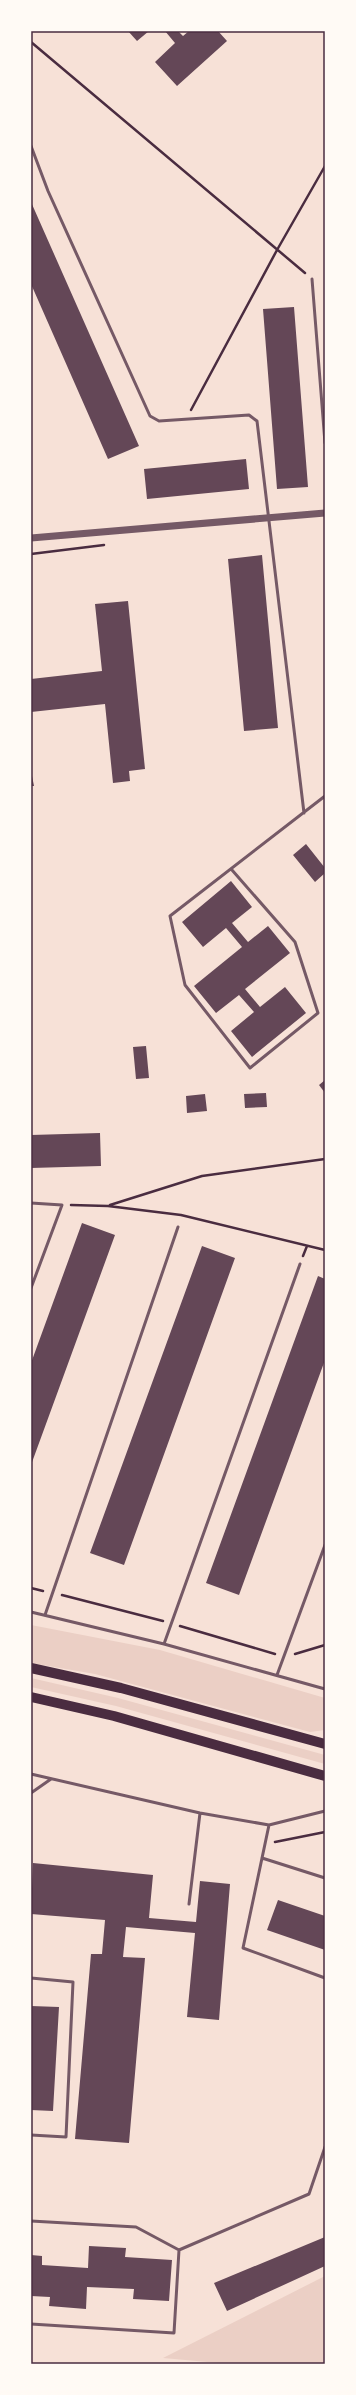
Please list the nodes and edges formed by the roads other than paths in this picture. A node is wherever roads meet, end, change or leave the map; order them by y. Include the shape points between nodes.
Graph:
1 (31, 146) edge
2 (312, 279) road end
3 (325, 443) edge
4 (325, 513) edge
5 (268, 518) junction
6 (31, 538) edge
7 (325, 796) edge
8 (304, 814) junction
9 (232, 870) junction
10 (31, 1203) edge
11 (178, 1227) dead end
12 (300, 1264) dead end
13 (31, 1288) edge
14 (325, 1545) edge
15 (31, 1612) edge
16 (45, 1614) junction
17 (164, 1644) junction
18 (31, 1668) edge
19 (277, 1675) junction
20 (325, 1689) edge
21 (31, 1697) edge
22 (325, 1744) edge
23 (31, 1774) edge
24 (325, 1776) edge
25 (52, 1778) junction
26 (31, 1793) edge
27 (325, 1811) edge
28 (200, 1813) junction
29 (269, 1825) junction
30 (262, 1858) junction
31 (325, 1878) edge
32 (189, 1904) dead end
33 (31, 1978) edge
34 (325, 1978) edge
35 (31, 2134) edge
36 (325, 2147) edge
37 (31, 2221) edge
38 (179, 2250) junction
39 (31, 2324) edge

1 - 5 lane via 48,191 150,416 159,421 249,415 257,421
2 - 3 lane
4 - 5 street
5 - 6 street
5 - 8 lane
7 - 8 lane
8 - 9 lane
9 - 9 lane via 170,916 185,985 250,1068 318,1013 295,942
10 - 13 lane via 62,1205
11 - 16 lane
12 - 17 lane
14 - 19 lane
15 - 16 lane
16 - 17 lane
17 - 19 lane
18 - 22 main road via 121,1688
19 - 20 lane
21 - 24 main road via 114,1716
23 - 25 lane
25 - 26 lane
25 - 28 lane
27 - 29 lane
28 - 29 lane
28 - 32 lane
29 - 30 lane
30 - 31 lane
30 - 34 lane via 243,1948
33 - 35 lane via 73,1982 66,2137
36 - 38 lane via 309,2194
37 - 38 lane via 136,2227
38 - 39 lane via 174,2333

